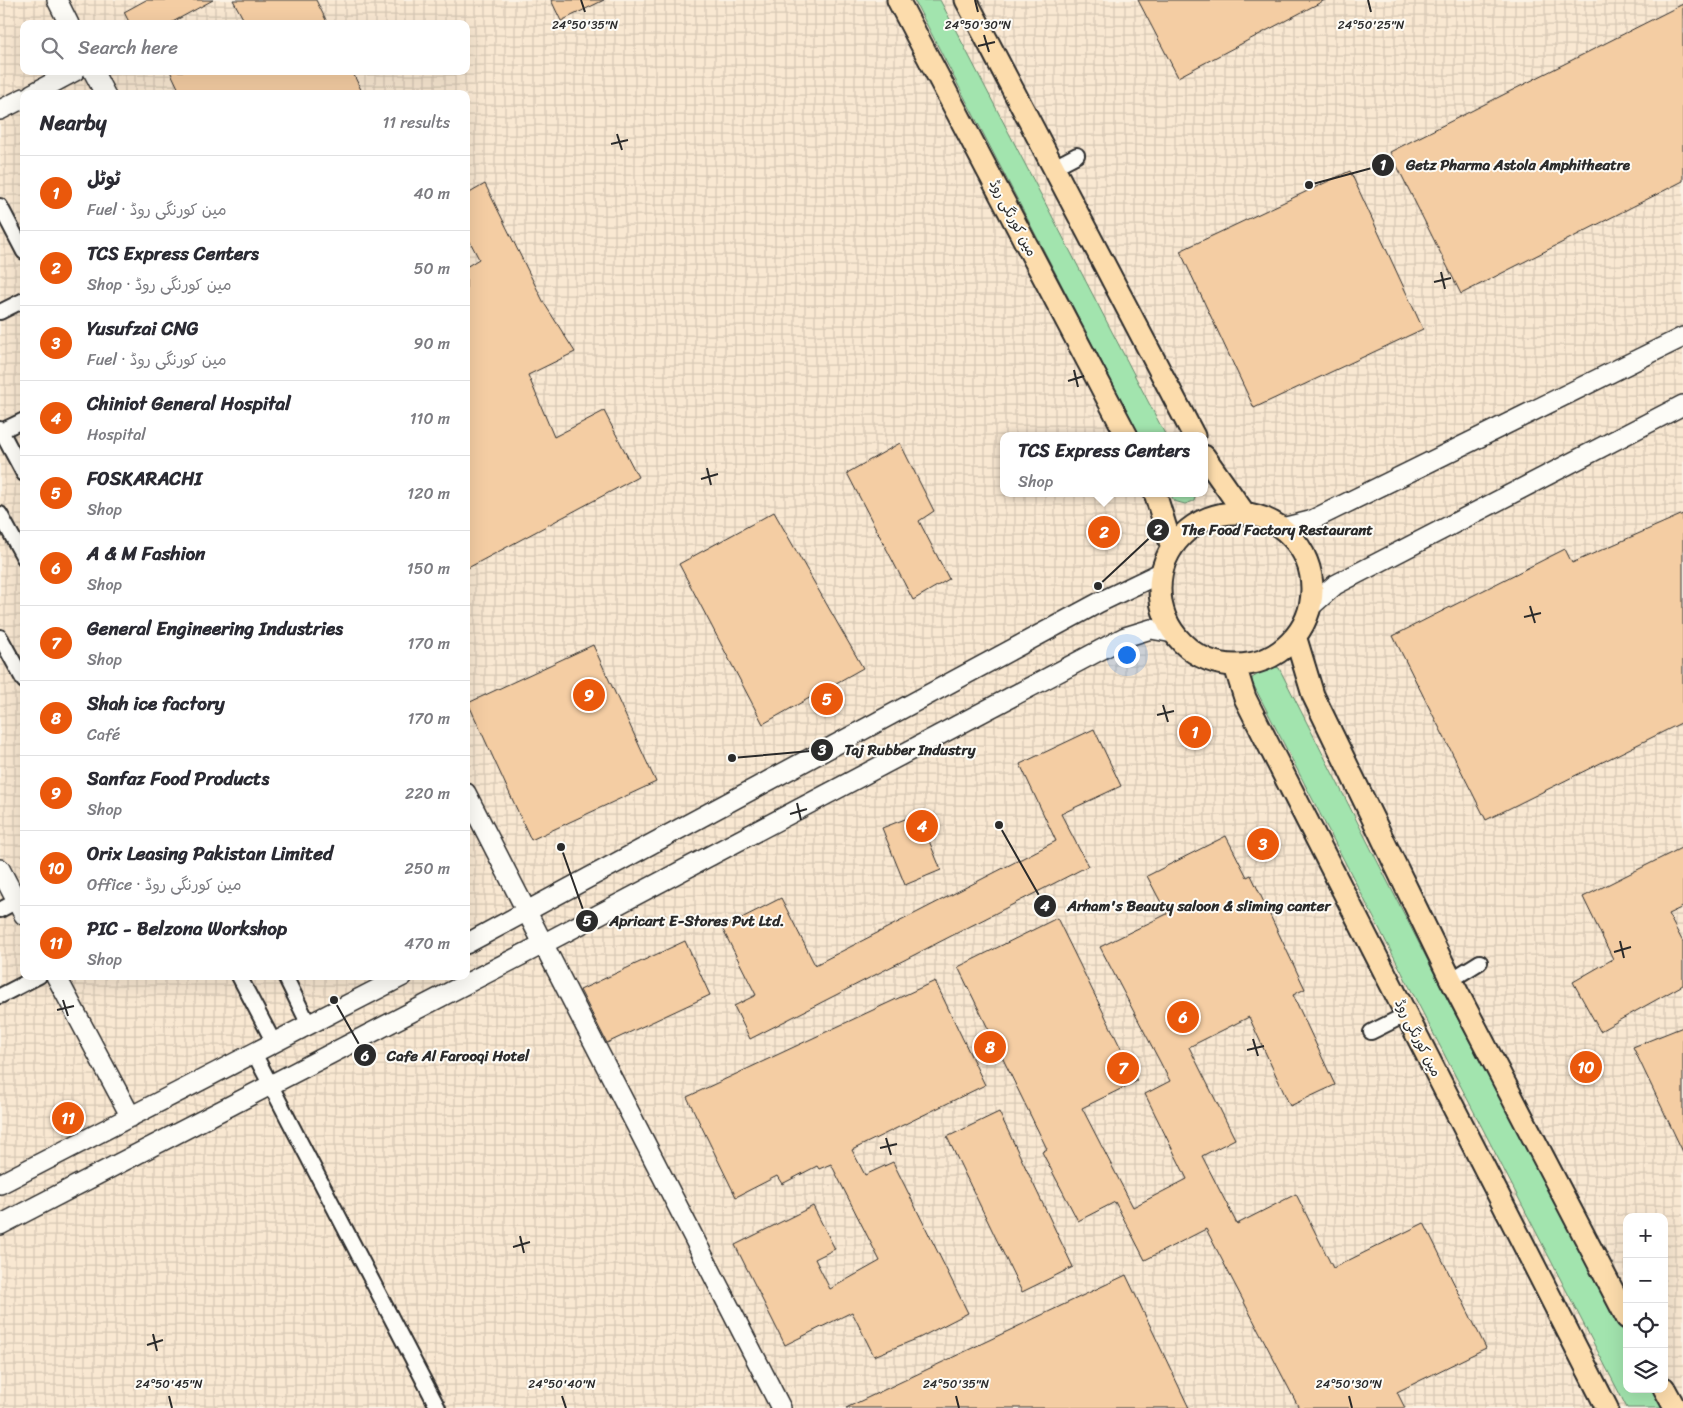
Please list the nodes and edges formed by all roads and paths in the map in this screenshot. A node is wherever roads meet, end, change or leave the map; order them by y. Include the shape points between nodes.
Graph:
1 (57, 0) edge
2 (898, 0) edge
3 (966, 0) edge
4 (67, 20) edge
5 (68, 75) edge
6 (95, 75) edge
7 (39, 90) edge
8 (103, 90) edge
9 (20, 100) edge
10 (0, 110) edge
11 (1077, 155) dead end
12 (1054, 167) junction
13 (0, 206) edge
14 (20, 244) edge
15 (20, 302) edge
16 (0, 312) edge
17 (1683, 336) edge
18 (1683, 405) edge
19 (20, 422) edge
20 (1, 430) edge
21 (1125, 432) edge
22 (1192, 432) edge
23 (1208, 462) edge
24 (20, 466) edge
25 (1156, 497) edge
26 (0, 514) edge
27 (1245, 514) junction
28 (1282, 528) junction
29 (1172, 548) junction
30 (20, 551) edge
31 (1160, 573) junction
32 (1310, 607) junction
33 (1173, 633) junction
34 (0, 637) edge
35 (1296, 640) junction
36 (1234, 666) junction
37 (20, 674) edge
38 (470, 801) edge
39 (0, 869) edge
40 (20, 908) edge
41 (0, 910) edge
42 (528, 912) junction
43 (470, 942) edge
44 (543, 944) junction
45 (1480, 962) dead end
46 (31, 980) edge
47 (58, 980) edge
48 (242, 980) edge
49 (286, 980) edge
50 (395, 980) edge
51 (1451, 980) junction
52 (0, 996) edge
53 (1406, 1015) junction
54 (309, 1025) junction
55 (1372, 1032) dead end
56 (274, 1043) junction
57 (254, 1053) junction
58 (271, 1085) junction
59 (131, 1117) junction
60 (0, 1184) edge
61 (0, 1225) edge
62 (1623, 1310) edge
63 (1667, 1393) edge
64 (438, 1408) edge
65 (781, 1408) edge
66 (1607, 1408) edge
67 (1675, 1408) edge

1 - 4 street
2 - 21 main road, مین کورنگی روڈ
3 - 12 main road
5 - 7 street
6 - 8 street
9 - 10 street
11 - 12 street
12 - 22 main road
13 - 14 street
15 - 16 street
17 - 28 street via 1310,521
18 - 32 street via 1334,585
19 - 20 street
20 - 24 street
23 - 27 main road
25 - 29 main road
26 - 30 street
27 - 28 main road via 1264,518
27 - 29 main road via 1224,514 1203,520
28 - 32 main road via 1297,544 1308,564 1312,585
29 - 31 main road
31 - 33 main road via 1163,610
31 - 42 street via 1100,602
32 - 35 main road
33 - 36 main road via 1197,655 1214,663
33 - 44 street via 1151,629 1125,637
34 - 37 street
35 - 36 main road via 1259,662
35 - 51 main road via 1313,695
36 - 53 main road, مین کورنگی روڈ via 1245,698
38 - 42 street
39 - 40 street
40 - 41 street
42 - 43 street
42 - 44 street
44 - 58 street
44 - 65 street
45 - 51 street
46 - 52 street
47 - 59 street
48 - 56 street
49 - 54 street
50 - 54 street
51 - 62 main road
53 - 55 street
53 - 66 main road, مین کورنگی روڈ
54 - 56 street
56 - 57 street
57 - 58 street
57 - 59 street
58 - 61 street
58 - 64 street
59 - 60 street
63 - 67 main road

